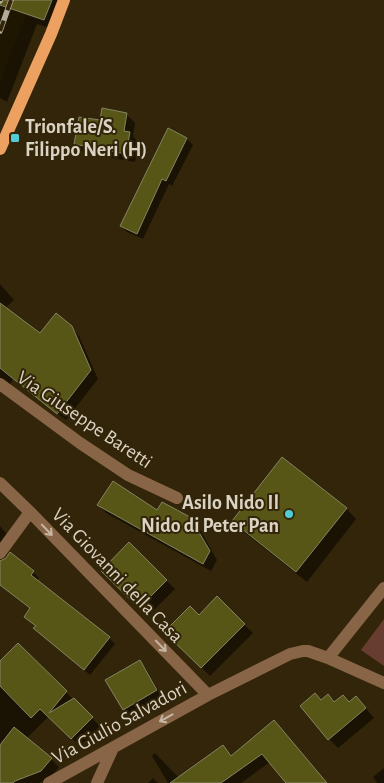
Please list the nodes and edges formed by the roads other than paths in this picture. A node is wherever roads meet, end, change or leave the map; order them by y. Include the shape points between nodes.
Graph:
1 (64, 0) edge
2 (0, 149) edge
3 (0, 384) edge
4 (0, 483) edge
5 (177, 498) dead end
6 (30, 512) junction
7 (0, 553) edge
8 (384, 588) edge
9 (328, 658) junction
10 (384, 683) edge
11 (208, 694) junction
12 (113, 748) junction
13 (49, 783) edge
14 (97, 783) edge

1 - 2 main road
3 - 5 street, Via Giuseppe Baretti via 128,475
4 - 6 street, Via Giovanni della Casa
6 - 7 street
6 -> 11 street, Via Giovanni della Casa
8 - 9 street
9 - 10 street, Via Giulio Salvadori
9 - 11 street, Via Giulio Salvadori via 303,650
11 -> 12 street, Via Giulio Salvadori
12 - 13 street, Via Giulio Salvadori
12 - 14 street

